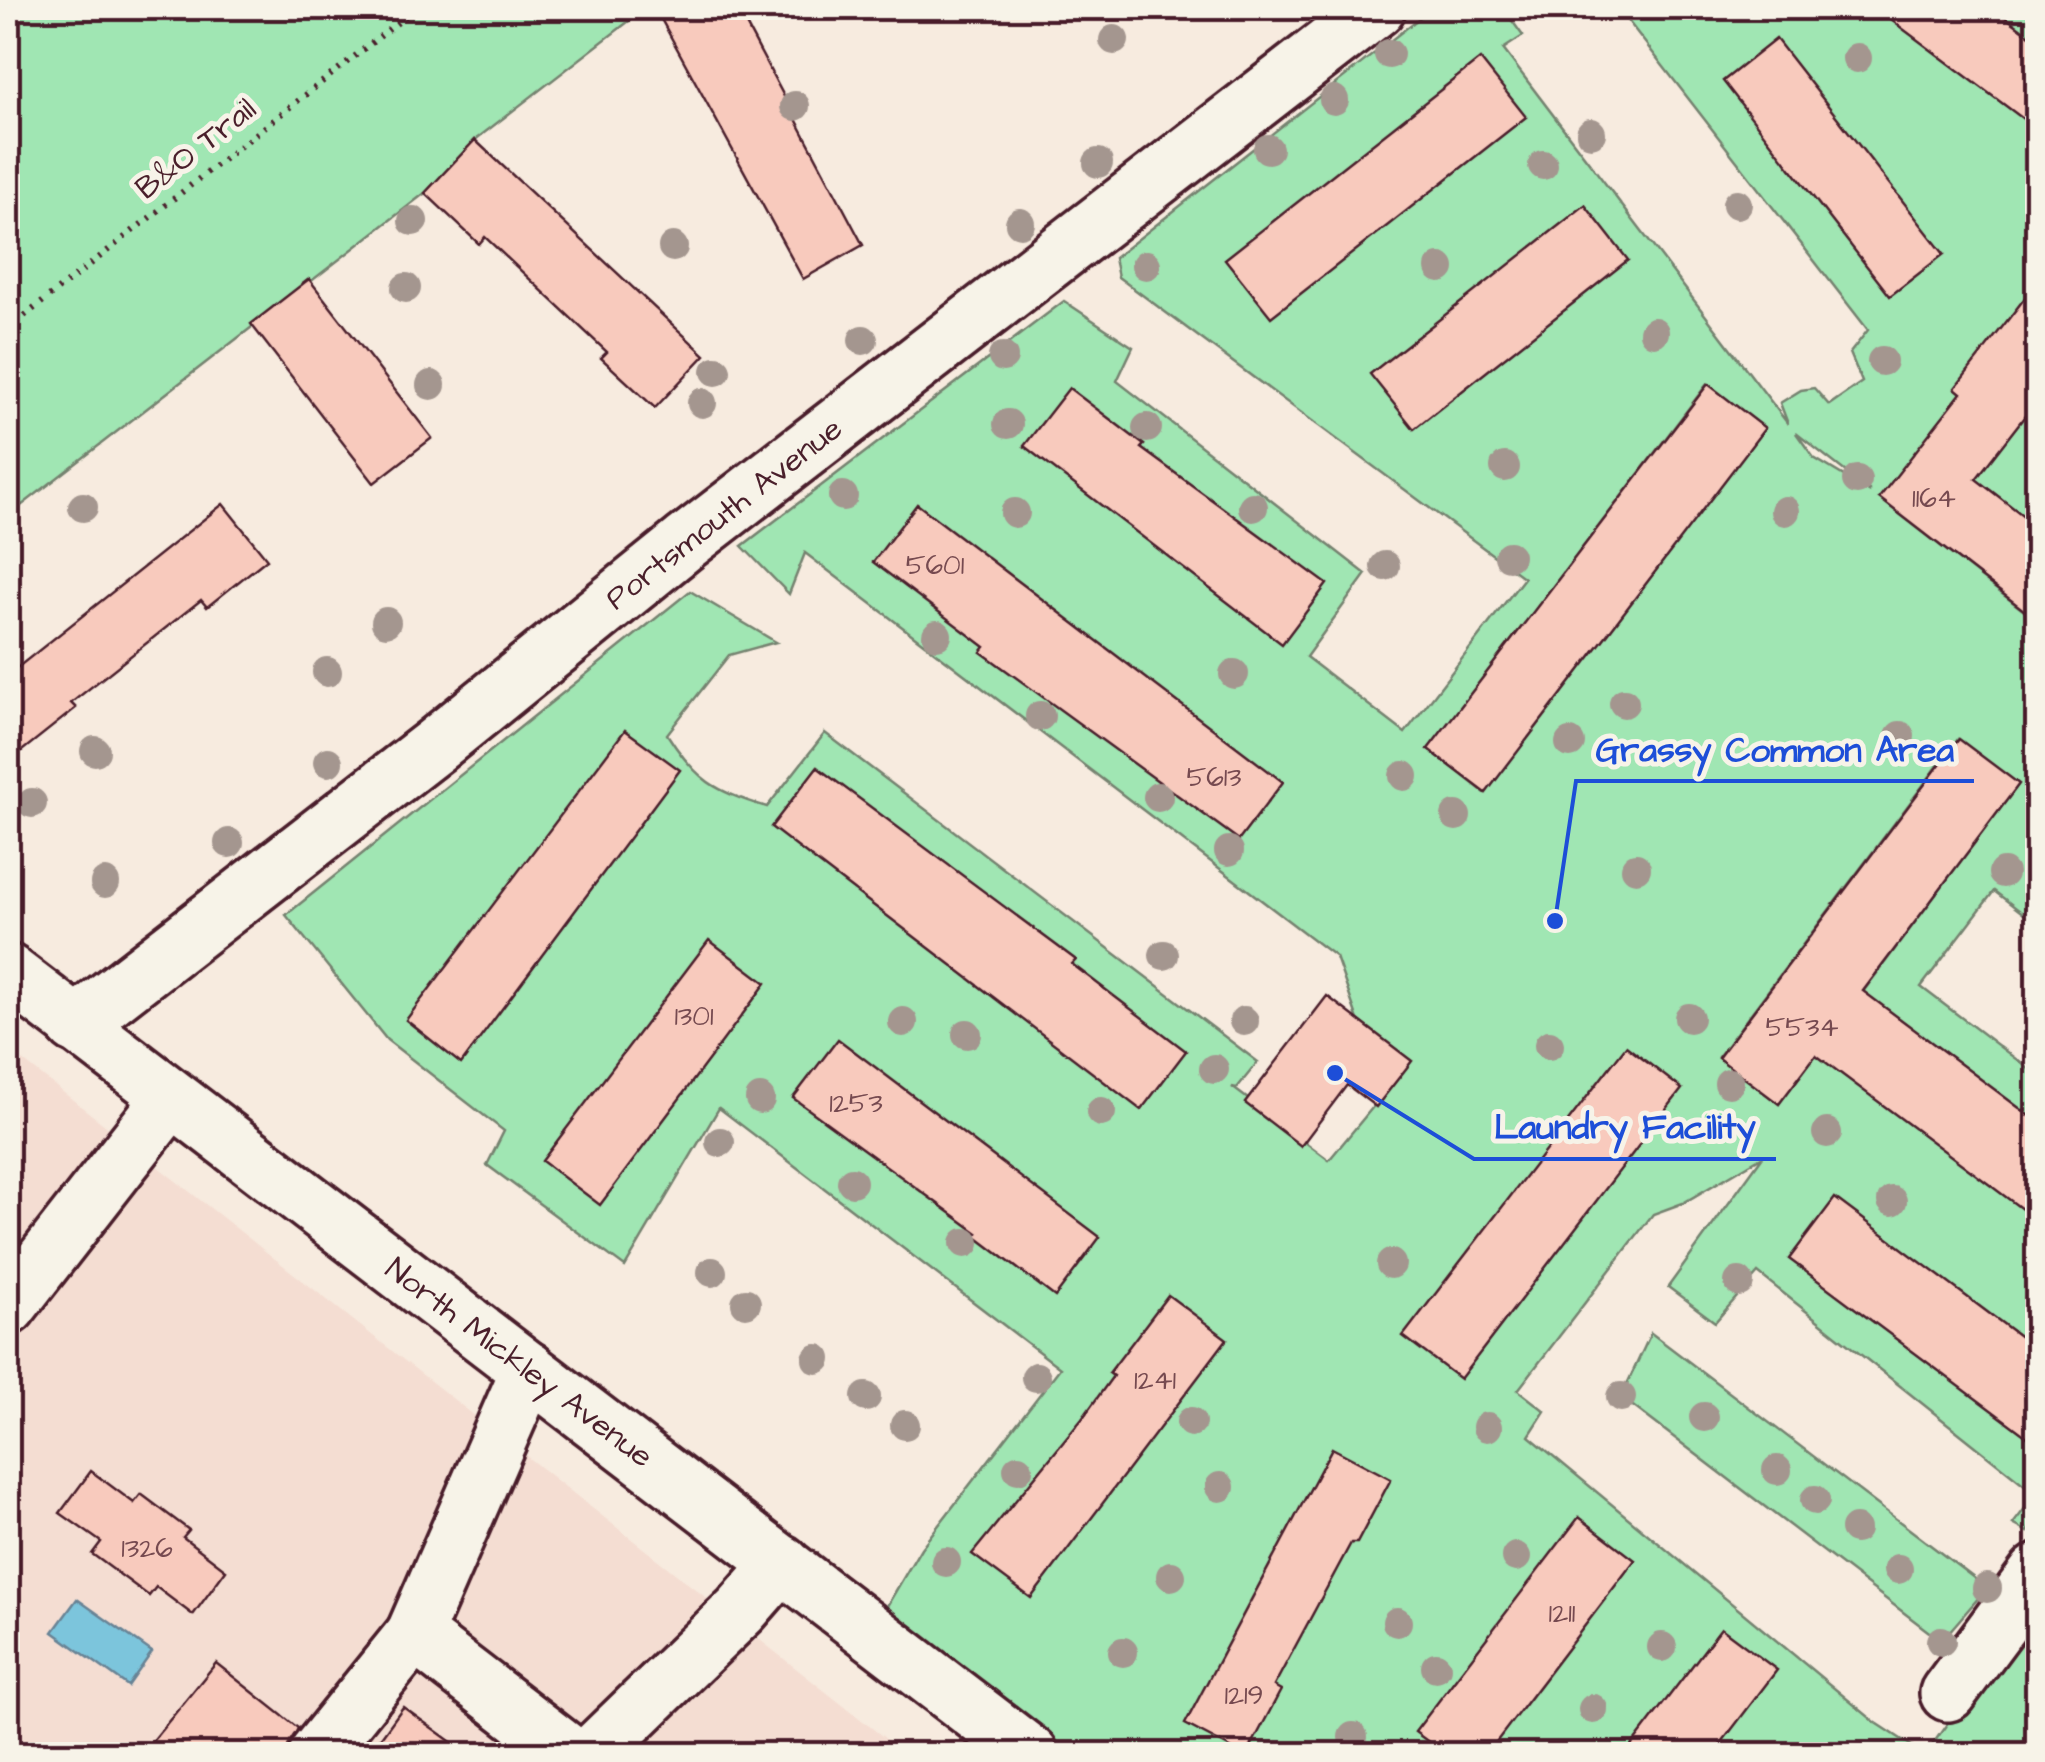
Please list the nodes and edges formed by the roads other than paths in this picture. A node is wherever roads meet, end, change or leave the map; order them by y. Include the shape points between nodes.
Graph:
1 (1377, 8) edge
2 (8, 972) edge
3 (75, 1025) junction
4 (170, 1098) junction
5 (8, 1306) edge
6 (529, 1370) junction
7 (782, 1564) junction
8 (2038, 1572) edge
9 (414, 1634) junction
10 (1948, 1694) dead end
11 (317, 1754) edge
12 (570, 1754) edge
13 (592, 1754) edge
14 (1030, 1754) edge

1 - 3 street, Portsmouth Avenue
2 - 3 street, North Mickley Avenue
3 - 4 street, North Mickley Avenue
4 - 5 street
4 - 6 street, North Mickley Avenue
6 - 7 street, North Mickley Avenue
6 - 9 street
7 - 13 street
7 - 14 street, North Mickley Avenue
8 - 10 street
9 - 11 street
9 - 12 street

